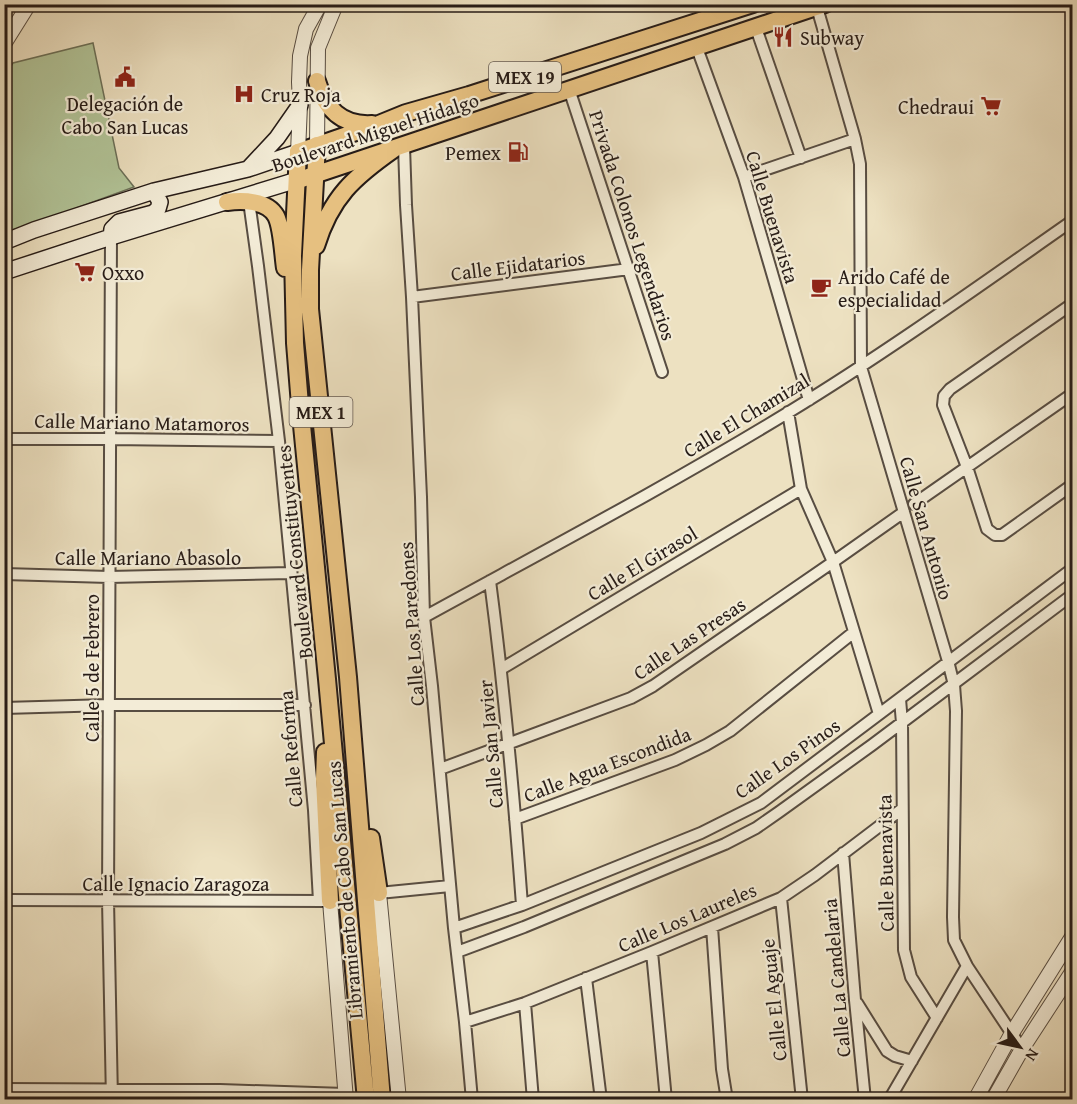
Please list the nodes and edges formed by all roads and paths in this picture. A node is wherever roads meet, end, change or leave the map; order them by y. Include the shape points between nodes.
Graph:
1 (29, 4) edge
2 (320, 4) edge
3 (336, 4) edge
4 (753, 4) edge
5 (820, 5) edge
6 (756, 28) junction
7 (4, 44) edge
8 (697, 48) junction
9 (317, 81) junction
10 (569, 89) junction
11 (300, 105) junction
12 (379, 124) junction
13 (855, 139) junction
14 (317, 145) junction
15 (399, 147) junction
16 (298, 152) junction
17 (801, 158) junction
18 (248, 169) junction
19 (314, 176) junction
20 (744, 177) junction
21 (297, 180) junction
22 (154, 191) junction
23 (249, 201) junction
24 (227, 202) junction
25 (1072, 221) edge
26 (111, 237) junction
27 (4, 242) edge
28 (629, 269) junction
29 (310, 270) junction
30 (4, 272) edge
31 (412, 297) junction
32 (1072, 304) edge
33 (295, 344) junction
34 (861, 367) junction
35 (662, 372) dead end
36 (1072, 394) edge
37 (809, 399) junction
38 (788, 412) junction
39 (4, 439) edge
40 (110, 439) junction
41 (279, 441) junction
42 (967, 466) junction
43 (1072, 485) edge
44 (801, 489) junction
45 (914, 504) dead end
46 (904, 512) junction
47 (833, 562) junction
48 (1072, 569) edge
49 (291, 573) junction
50 (4, 574) edge
51 (109, 577) junction
52 (490, 580) junction
53 (1072, 596) edge
54 (424, 617) junction
55 (854, 632) junction
56 (948, 661) junction
57 (501, 669) junction
58 (348, 677) junction
59 (327, 679) junction
60 (954, 685) junction
61 (900, 699) junction
62 (109, 705) junction
63 (305, 705) junction
64 (4, 708) edge
65 (879, 714) junction
66 (902, 723) junction
67 (508, 743) junction
68 (440, 770) junction
69 (902, 809) junction
70 (515, 819) junction
71 (843, 853) junction
72 (450, 886) junction
73 (379, 893) junction
74 (781, 898) junction
75 (4, 900) edge
76 (108, 900) junction
77 (348, 900) junction
78 (324, 901) junction
79 (522, 905) junction
80 (712, 927) junction
81 (454, 928) junction
82 (1072, 937) edge
83 (457, 952) junction
84 (652, 952) junction
85 (967, 966) junction
86 (1072, 972) edge
87 (586, 978) junction
88 (855, 1000) junction
89 (525, 1003) junction
90 (937, 1018) junction
91 (465, 1022) junction
92 (1012, 1033) junction
93 (1022, 1049) junction
94 (912, 1061) junction
95 (371, 1068) junction
96 (4, 1089) edge
97 (112, 1094) edge
98 (220, 1095) edge
99 (345, 1097) edge
100 (366, 1100) edge
101 (382, 1100) edge
102 (399, 1100) edge
103 (472, 1100) edge
104 (533, 1100) edge
105 (600, 1100) edge
106 (666, 1100) edge
107 (727, 1100) edge
108 (802, 1100) edge
109 (866, 1100) edge
110 (889, 1100) edge
111 (975, 1100) edge
112 (993, 1100) edge

1 - 7 street
2 - 11 street, Boulevard Constituyentes via 306,29 300,56
3 - 9 street, Boulevard Constituyentes via 318,48
4 - 12 main road, Boulevard Miguel Hidalgo / MEX 19
5 - 6 main road, Boulevard Miguel Hidalgo / MEX 19
5 - 13 street, Calle San Antonio
6 - 8 main road, Boulevard Miguel Hidalgo / MEX 19
6 - 17 street
8 - 10 main road, Boulevard Miguel Hidalgo / MEX 19
8 - 20 street, Calle Buenavista
9 - 12 main road via 326,104 335,114 359,124
9 - 14 street, Boulevard Constituyentes
10 - 15 main road, Boulevard Miguel Hidalgo / MEX 19
10 - 28 street, Privada Colonos Legendarios
11 - 16 street, Boulevard Constituyentes
11 - 18 main road
12 - 14 main road, Boulevard Miguel Hidalgo / MEX 19
13 - 17 street
13 - 34 street, Calle San Antonio via 860,164
14 - 16 main road, Boulevard Miguel Hidalgo / MEX 19
14 - 19 main road, Boulevard Constituyentes / MEX 1
15 - 19 main road, Boulevard Miguel Hidalgo / MEX 19
15 - 29 main road via 357,176 335,202 318,238
15 - 31 street, Calle Los Paredones
16 - 18 main road, Boulevard Miguel Hidalgo
16 - 21 main road, Boulevard Constituyentes / MEX 1
17 - 20 street
18 - 22 main road, Boulevard Miguel Hidalgo
19 - 21 main road, Boulevard Miguel Hidalgo / MEX 19
19 - 29 main road, Boulevard Constituyentes / MEX 1
20 - 37 street, Calle Buenavista
21 - 24 main road, Boulevard Miguel Hidalgo
21 - 33 main road, Boulevard Constituyentes / MEX 1 via 293,256
22 - 26 main road via 160,202 158,209 119,222
22 - 27 main road, Boulevard Miguel Hidalgo
23 - 24 main road
23 - 33 main road via 270,209 278,219
23 - 41 street, Calle Reforma
24 - 26 main road, Boulevard Miguel Hidalgo
25 - 34 street, Calle El Chamizal
26 - 30 main road, Boulevard Miguel Hidalgo
26 - 40 street, Calle 5 de Febrero
28 - 31 street, Calle Ejidatarios
28 - 35 street, Privada Colonos Legendarios
29 - 58 main road, Boulevard Constituyentes / MEX 1 via 310,309
31 - 54 street, Calle Los Paredones
32 - 42 street via 944,396 943,405
33 - 59 main road, Boulevard Constituyentes / MEX 1
34 - 37 street, Calle El Chamizal
34 - 46 street, Calle San Antonio
36 - 42 street
37 - 38 street, Calle El Chamizal
38 - 44 street
38 - 52 street, Calle El Chamizal
39 - 40 street, Calle Mariano Matamoros
40 - 41 street, Calle Mariano Matamoros
40 - 51 street, Calle 5 de Febrero
41 - 49 street, Calle Reforma
42 - 43 street via 987,529 995,535 1002,535
42 - 45 street
44 - 47 street
44 - 57 street, Calle El Girasol
46 - 47 street, Calle Las Presas
46 - 56 street, Calle San Antonio
47 - 55 street
47 - 67 street, Calle Las Presas via 653,686 631,698
48 - 56 street, Calle Los Pinos
49 - 51 street, Calle Mariano Abasolo
49 - 63 street, Calle Reforma
50 - 51 street, Calle Mariano Abasolo
51 - 62 street, Calle 5 de Febrero
52 - 54 street, Calle El Chamizal
52 - 57 street, Calle San Javier
53 - 60 street, Calle Los Pinos
54 - 68 street, Calle Los Paredones
55 - 65 street
55 - 70 street, Calle Agua Escondida via 730,731 706,745
56 - 60 street, Calle San Antonio
56 - 61 street, Calle Los Pinos
57 - 67 street, Calle San Javier
58 - 73 main road
58 - 95 main road, Libramiento de Cabo San Lucas / MEX 1
59 - 77 main road, Boulevard Constituyentes / MEX 1
59 - 78 main road
60 - 66 street, Calle Los Pinos
60 - 85 street, Calle San Antonio via 952,917 954,940
61 - 65 street, Calle Los Pinos
61 - 66 street, Calle Buenavista
62 - 63 street
62 - 64 street
62 - 76 street, Calle 5 de Febrero
63 - 78 street, Calle Reforma
65 - 79 street, Calle Los Pinos via 761,803 701,832
66 - 69 street, Calle Buenavista
66 - 83 street, Calle Los Pinos via 756,828 725,844
67 - 68 street, Calle Las Presas
67 - 70 street, Calle San Javier
68 - 72 street, Calle Los Paredones
69 - 71 street, Calle Los Laureles
69 - 90 street, Calle Buenavista via 904,950 911,977
70 - 79 street, Calle San Javier
71 - 74 street, Calle Los Laureles
71 - 88 street, Calle La Candelaria
72 - 73 street
72 - 81 street, Calle Los Paredones
73 - 102 street
74 - 80 street, Calle Los Laureles
74 - 108 street, Calle El Aguaje
75 - 76 street, Calle Ignacio Zaragoza
76 - 78 street, Calle Ignacio Zaragoza
76 - 97 street, Calle 5 de Febrero
77 - 78 street, Calle Ignacio Zaragoza
77 - 95 main road, Boulevard Constituyentes / MEX 1
78 - 99 street
79 - 81 street, Calle Los Pinos
80 - 84 street, Calle Los Laureles
80 - 107 street
81 - 83 street, Calle Los Paredones
82 - 92 street
83 - 91 street, Calle Los Paredones
84 - 87 street, Calle Los Laureles
84 - 106 street
85 - 90 street
85 - 92 street, Calle San Antonio
86 - 93 street
87 - 89 street, Calle Los Laureles
87 - 105 street
88 - 94 street via 887,1051
88 - 109 street, Calle La Candelaria
89 - 91 street, Calle Los Laureles
89 - 104 street
90 - 94 street
91 - 103 street, Calle Los Paredones
92 - 93 street, Calle San Antonio
92 - 111 street
93 - 112 street
94 - 110 street
95 - 100 main road, Boulevard Constituyentes / MEX 1
95 - 101 main road, Libramiento de Cabo San Lucas / MEX 1
96 - 97 street
97 - 98 street
98 - 99 street

